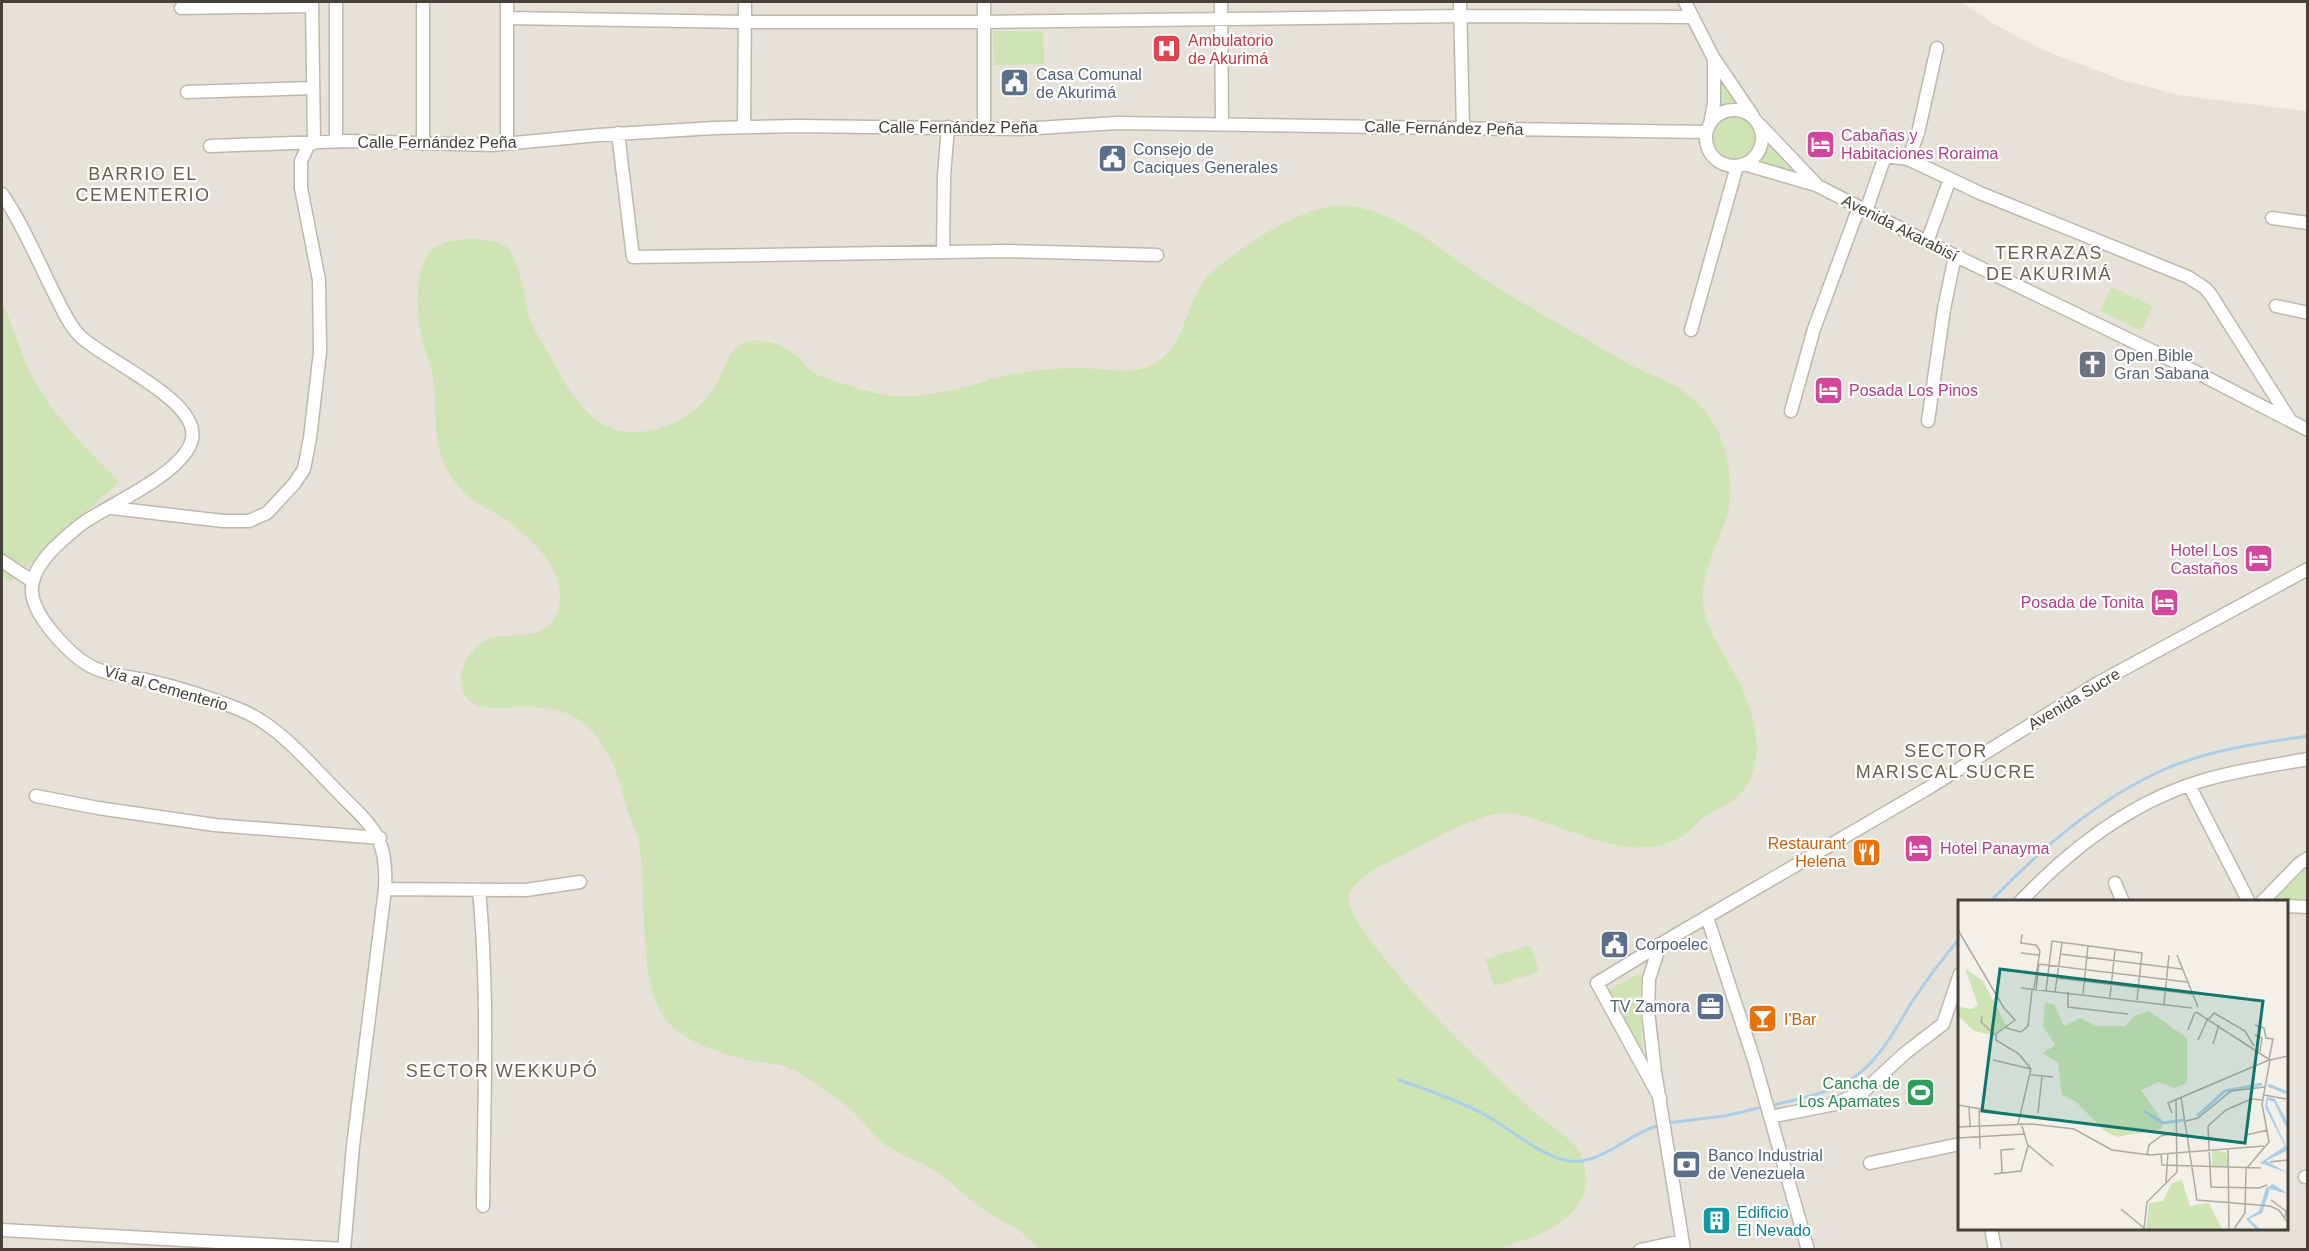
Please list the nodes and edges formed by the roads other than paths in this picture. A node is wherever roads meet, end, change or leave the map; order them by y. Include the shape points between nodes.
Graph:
1 (336, 2) edge
2 (423, 2) edge
3 (507, 2) edge
4 (745, 2) edge
5 (984, 2) edge
6 (1221, 2) edge
7 (1460, 2) edge
8 (1685, 2) edge
9 (312, 4) edge
10 (181, 8) dead end
11 (1461, 16) junction
12 (1693, 16) junction
13 (507, 18) junction
14 (1221, 20) junction
15 (745, 22) junction
16 (984, 22) junction
17 (1937, 48) dead end
18 (1713, 57) junction
19 (313, 88) junction
20 (188, 92) dead end
21 (1758, 122) junction
22 (1222, 123) junction
23 (948, 127) junction
24 (744, 128) junction
25 (984, 128) junction
26 (1463, 128) junction
27 (1708, 128) junction
28 (618, 133) junction
29 (336, 142) junction
30 (507, 143) junction
31 (311, 144) junction
32 (423, 144) junction
33 (210, 146) dead end
34 (1908, 159) junction
35 (1740, 165) junction
36 (1950, 179) junction
37 (1816, 185) junction
38 (2, 194) edge
39 (1863, 209) junction
40 (2272, 218) dead end
41 (2307, 223) edge
42 (1927, 242) junction
43 (943, 252) junction
44 (1157, 255) dead end
45 (1955, 256) junction
46 (2276, 306) dead end
47 (2307, 313) edge
48 (1691, 330) dead end
49 (1791, 411) dead end
50 (1928, 421) dead end
51 (2291, 421) junction
52 (2307, 430) edge
53 (112, 508) junction
54 (2, 561) edge
55 (2307, 569) edge
56 (32, 581) junction
57 (2307, 759) edge
58 (2189, 785) junction
59 (36, 796) dead end
60 (380, 838) junction
61 (2307, 858) edge
62 (580, 882) dead end
63 (2115, 884) dead end
64 (385, 889) junction
65 (479, 890) junction
66 (2022, 900) edge
67 (2122, 900) edge
68 (2248, 900) edge
69 (2264, 900) edge
70 (2288, 906) edge
71 (2307, 907) edge
72 (1707, 917) junction
73 (1660, 944) junction
74 (1958, 977) edge
75 (1660, 1098) junction
76 (1768, 1110) junction
77 (1958, 1144) edge
78 (1870, 1163) dead end
79 (483, 1206) dead end
80 (2, 1230) edge
81 (1991, 1230) edge
82 (1683, 1245) edge
83 (344, 1249) edge
84 (1640, 1250) edge
85 (1808, 1250) edge
86 (1995, 1250) edge

1 - 29 street
2 - 32 street
3 - 13 street
4 - 15 street
5 - 16 street
6 - 14 street
7 - 11 street
8 - 12 street, Avenida Akarabisí
9 - 10 street
9 - 19 street
11 - 12 street
11 - 14 street
11 - 26 street
12 - 18 street, Avenida Akarabisí
13 - 15 street
13 - 30 street
14 - 16 street
14 - 22 street
15 - 16 street
15 - 24 street
16 - 25 street
17 - 34 street via 1918,133
18 - 21 street, Avenida Akarabisí
18 - 27 street, Avenida Akarabisí via 1714,103
19 - 20 street
19 - 31 street
21 - 27 street via 1745,112 1731,110 1719,114
21 - 35 street via 1762,145 1755,157
21 - 37 street, Avenida Akarabisí
22 - 25 street, Calle Fernández Peña
22 - 26 street, Calle Fernández Peña
23 - 24 street, Calle Fernández Peña
23 - 25 street, Calle Fernández Peña
23 - 43 street
24 - 28 street, Calle Fernández Peña
26 - 27 street, Calle Fernández Peña
27 - 35 street via 1707,144 1713,156 1724,164
28 - 30 street, Calle Fernández Peña
28 - 43 street via 633,257
29 - 31 street, Calle Fernández Peña
29 - 32 street, Calle Fernández Peña
30 - 32 street, Calle Fernández Peña
31 - 33 street, Calle Fernández Peña
31 - 53 street via 301,161 300,188 319,280 320,358 304,469 267,513 249,521
34 - 36 street
34 - 39 street via 1885,156
35 - 37 street, Avenida Akarabisí
35 - 48 street
36 - 42 street
36 - 51 street via 2188,277 2205,288
37 - 39 street, Avenida Akarabisí
38 - 53 street via 80,336 170,398 190,424 192,441 181,458
39 - 42 street, Avenida Akarabisí
39 - 49 street via 1810,340
40 - 41 street
42 - 45 street, Avenida Akarabisí
43 - 44 street
45 - 50 street
45 - 51 street, Avenida Akarabisí
46 - 47 street
51 - 52 street, Avenida Akarabisí
53 - 56 street via 83,522 63,540 36,569
54 - 56 street
55 - 72 street, Avenida Sucre via 2132,663
56 - 60 street, Vía al Cementerio via 32,594 45,623 80,659 93,668 199,695 262,721 324,778
57 - 58 street via 2229,773
58 - 66 street via 2114,821
58 - 68 street
59 - 60 street via 215,825
60 - 64 street
61 - 69 street
62 - 65 street via 543,888
63 - 67 street
64 - 65 street
64 - 83 street
65 - 79 street via 486,1062
70 - 71 street
72 - 73 street, Avenida Sucre
72 - 76 street
73 - 75 street via 1647,996
73 - 75 street, Avenida Sucre via 1598,983
74 - 76 street via 1943,1024 1864,1091 1835,1104
75 - 82 street
76 - 85 street
77 - 78 street
80 - 83 street
81 - 86 street
82 - 84 street

